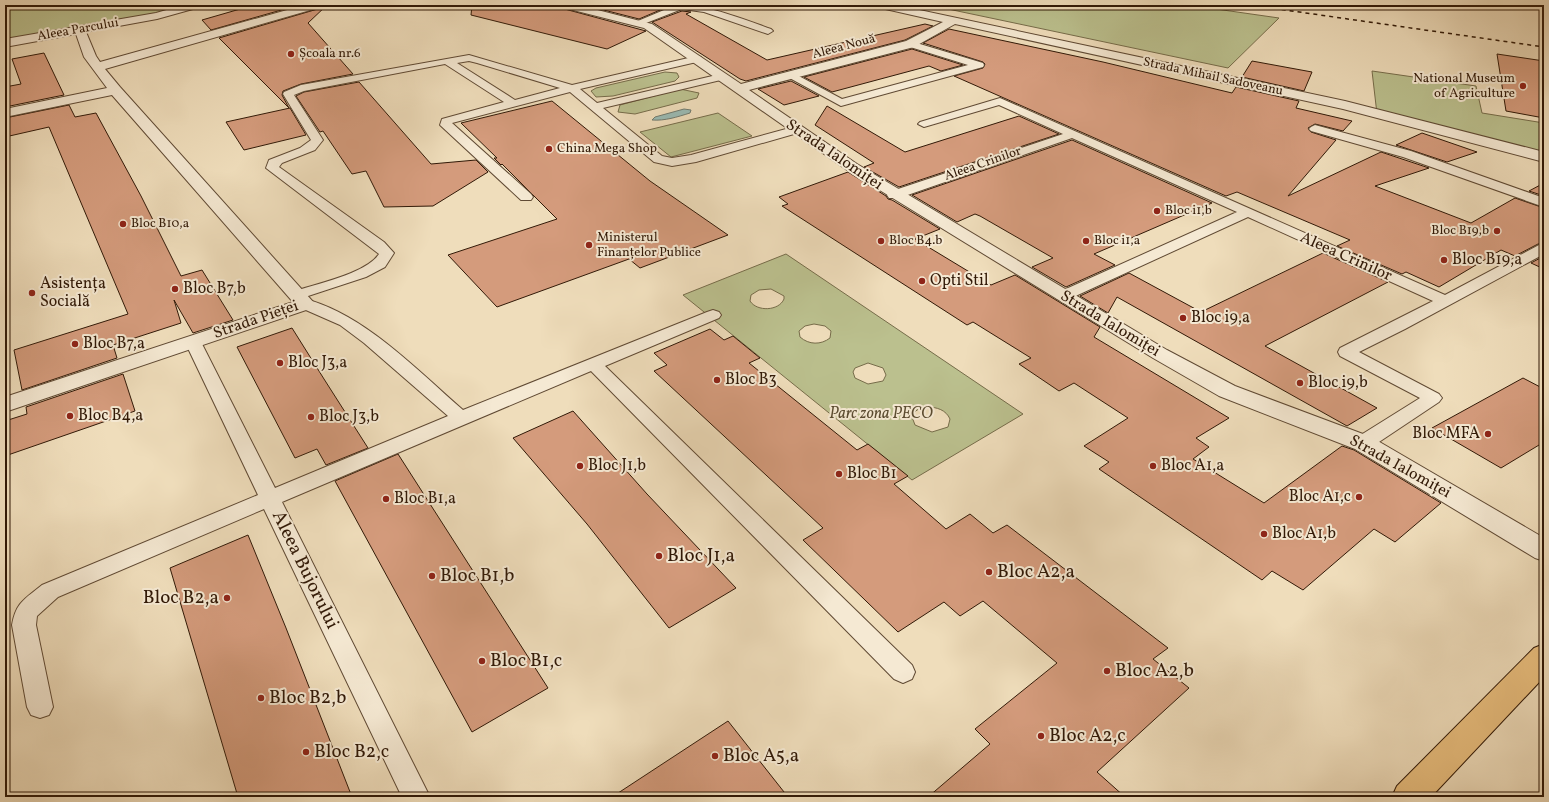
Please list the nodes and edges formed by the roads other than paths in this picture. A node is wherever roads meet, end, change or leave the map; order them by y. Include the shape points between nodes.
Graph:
1 (196, 5) edge
2 (318, 5) edge
3 (565, 5) edge
4 (881, 5) edge
5 (677, 6) edge
6 (953, 21) junction
7 (638, 23) junction
8 (80, 30) junction
9 (768, 31) dead end
10 (5, 43) edge
11 (910, 44) junction
12 (697, 59) junction
13 (447, 61) junction
14 (98, 68) junction
15 (791, 76) junction
16 (722, 77) junction
17 (572, 88) junction
18 (738, 89) junction
19 (115, 90) junction
20 (513, 103) junction
21 (595, 107) junction
22 (5, 113) edge
23 (924, 124) dead end
24 (1315, 129) dead end
25 (796, 130) junction
26 (1073, 134) junction
27 (1544, 157) edge
28 (894, 194) junction
29 (526, 198) dead end
30 (1544, 202) edge
31 (1248, 212) junction
32 (1544, 248) edge
33 (1063, 296) junction
34 (301, 300) junction
35 (1445, 301) junction
36 (713, 315) dead end
37 (193, 342) junction
38 (593, 364) junction
39 (5, 405) edge
40 (461, 418) junction
41 (1364, 443) junction
42 (270, 498) junction
43 (1544, 550) edge
44 (1544, 657) edge
45 (903, 672) dead end
46 (40, 707) dead end
47 (416, 797) edge
48 (1408, 797) edge

1 - 8 street, Aleea Parcului via 157,16
2 - 14 street
3 - 7 street, Strada Ialomiței
4 - 6 street, Strada Mihail Sadoveanu
5 - 7 lane
5 - 9 lane via 706,10
6 - 11 street, Aleea Nouă
6 - 27 street, Strada Mihail Sadoveanu via 1344,105
7 - 12 street, Strada Ialomiței via 648,26
8 - 10 street, Aleea Parcului
8 - 14 street, Strada Pieței via 90,57
11 - 15 street, Aleea Nouă
11 - 15 lane via 979,65 841,103
12 - 16 street, Strada Ialomiței
12 - 17 lane
13 - 17 lane via 469,58 479,60
13 - 20 lane
13 - 34 lane via 319,84 288,94 317,140 312,148 283,157 273,163 272,168 388,253 380,264
14 - 19 street, Strada Pieței
15 - 18 street, Aleea Nouă
16 - 18 street, Strada Ialomiței
16 - 21 lane
17 - 20 lane
17 - 21 lane
18 - 25 street, Strada Ialomiței
19 - 22 street
19 - 34 street, Strada Pieței
20 - 29 lane via 458,117 446,121 446,125
21 - 25 lane via 658,159 672,162 692,159
23 - 26 lane, Aleea Crinilor via 1000,102
24 - 30 lane via 1407,154
25 - 28 street, Strada Ialomiței
26 - 28 lane, Aleea Crinilor
26 - 31 lane, Aleea Crinilor
28 - 33 street, Strada Ialomiței
31 - 33 lane
31 - 35 lane, Aleea Crinilor
32 - 35 lane
33 - 41 street, Strada Ialomiței via 1227,391
34 - 37 street, Strada Pieței
34 - 40 lane via 346,322 370,339
35 - 41 lane via 1346,352 1433,398
36 - 38 lane
37 - 39 street, Strada Pieței
37 - 42 lane, Aleea Bujorului
38 - 40 lane
38 - 45 lane
40 - 42 lane
41 - 43 street, Strada Ialomiței
42 - 46 lane via 50,591 26,612 24,625
42 - 47 lane, Aleea Bujorului
44 - 48 main road

